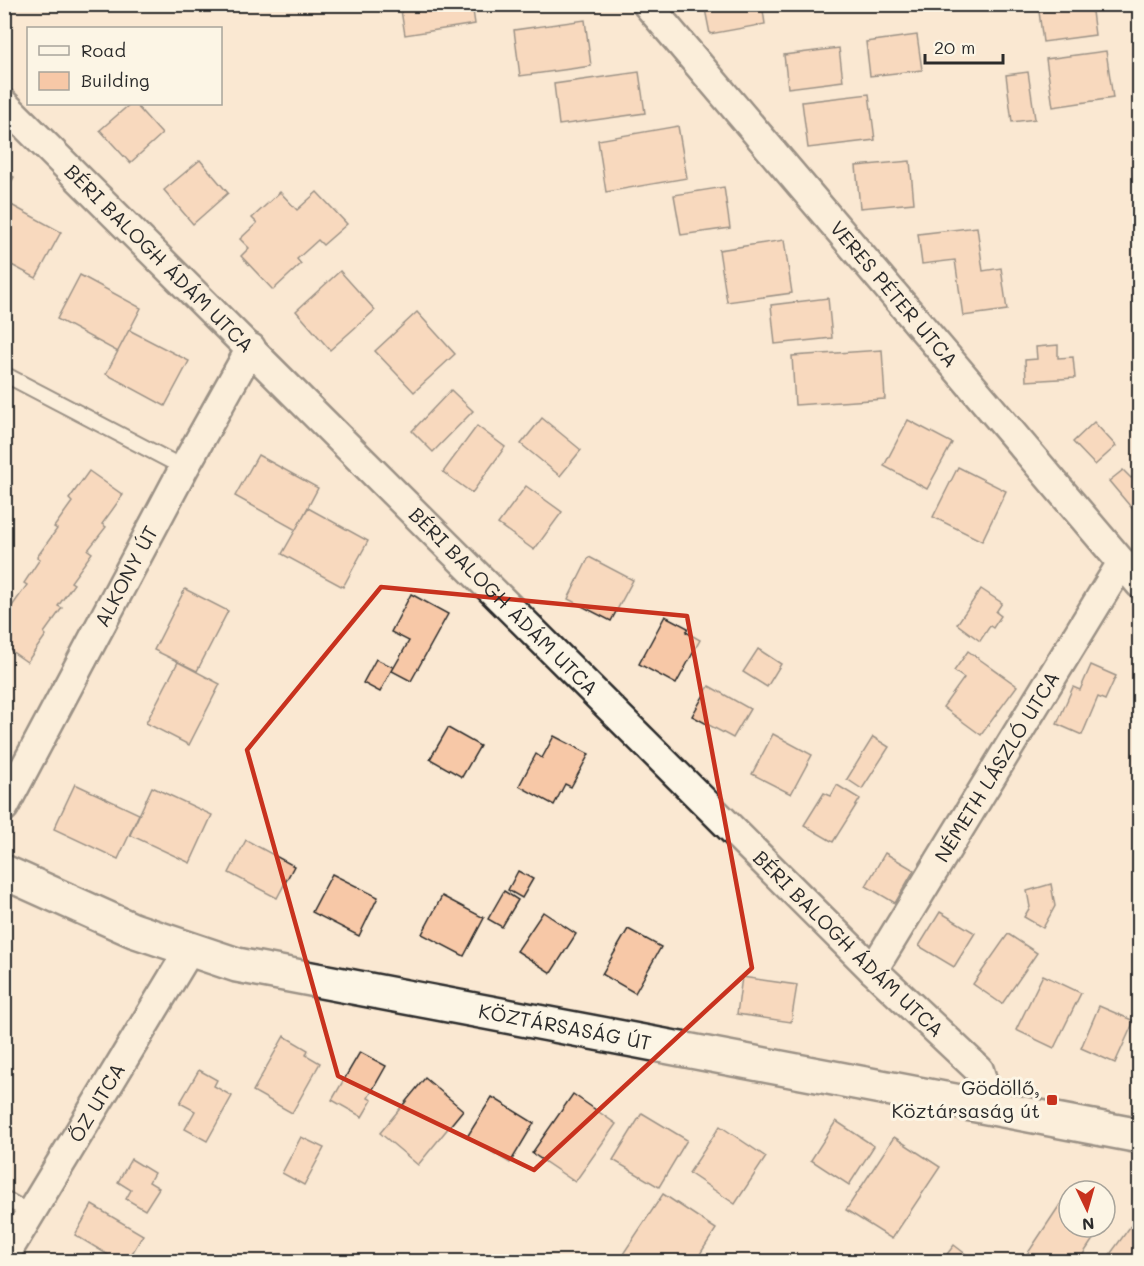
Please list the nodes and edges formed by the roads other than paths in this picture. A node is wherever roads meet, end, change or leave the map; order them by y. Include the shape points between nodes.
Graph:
1 (647, 4) edge
2 (4, 104) edge
3 (251, 348) junction
4 (4, 374) edge
5 (184, 468) junction
6 (1133, 574) edge
7 (4, 807) edge
8 (4, 872) edge
9 (190, 949) junction
10 (873, 970) junction
11 (990, 1106) junction
12 (1140, 1136) edge
13 (4, 1198) edge
14 (31, 1213) junction
15 (4, 1257) edge

1 - 6 street, VERES PÉTER UTCA
2 - 3 street, BÉRI BALOGH ÁDÁM UTCA
3 - 5 street, ALKONY ÚT
3 - 10 street, BÉRI BALOGH ÁDÁM UTCA
4 - 5 lane
5 - 7 street, ALKONY ÚT
6 - 10 street, NÉMETH LÁSZLÓ UTCA
8 - 9 main road, KÖZTÁRSASÁG ÚT via 133,930
9 - 11 main road, KÖZTÁRSASÁG ÚT via 237,965 289,976
9 - 14 street, ŐZ UTCA
10 - 11 street, BÉRI BALOGH ÁDÁM UTCA via 979,1070
11 - 12 main road, KÖZTÁRSASÁG ÚT
13 - 14 lane
14 - 15 street, ŐZ UTCA

